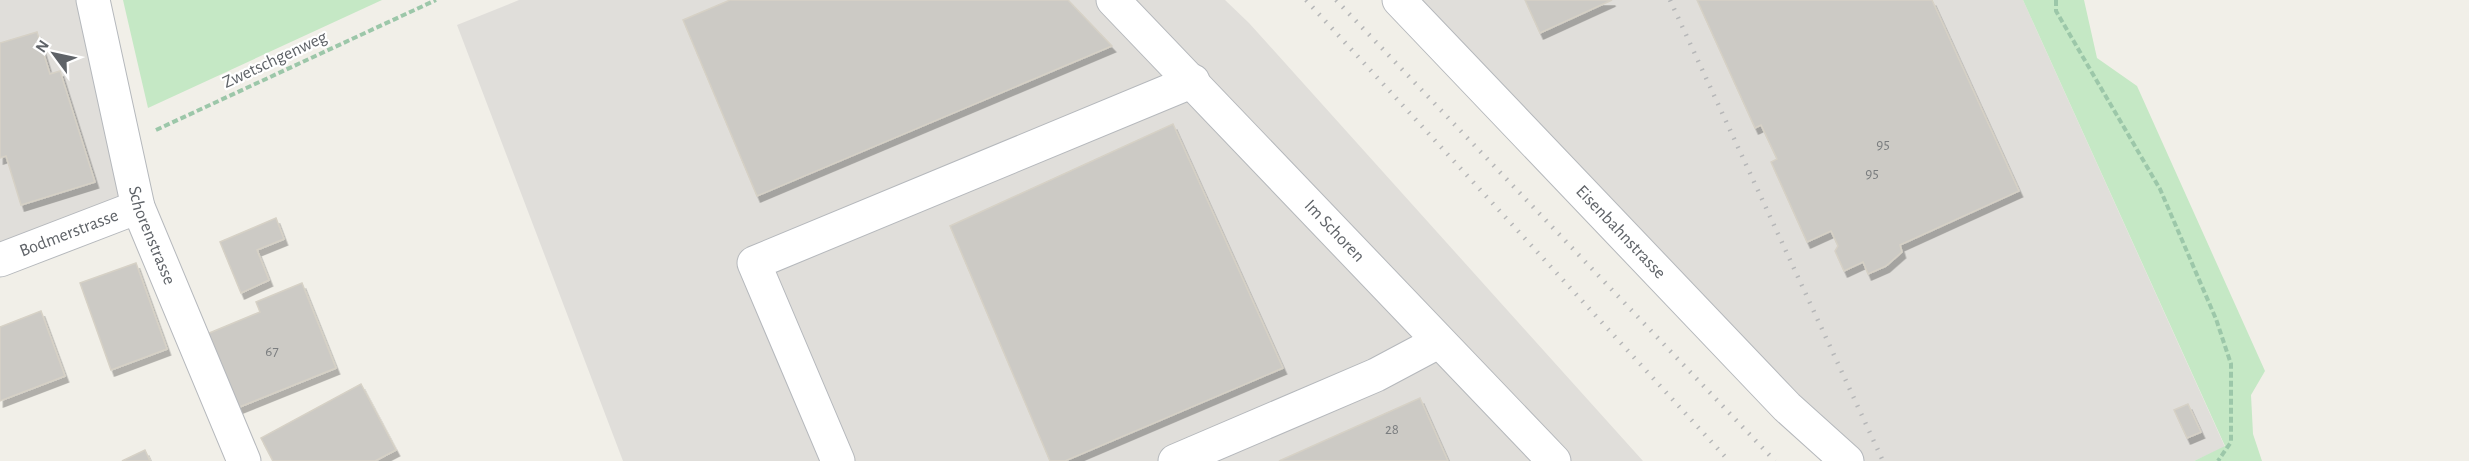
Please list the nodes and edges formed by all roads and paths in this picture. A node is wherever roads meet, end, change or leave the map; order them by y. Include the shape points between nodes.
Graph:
1 (93, 0) edge
2 (436, 0) edge
3 (1113, 0) edge
4 (1399, 0) edge
5 (2056, 0) edge
6 (1193, 81) junction
7 (125, 144) junction
8 (138, 207) junction
9 (0, 260) edge
10 (1438, 342) junction
11 (244, 461) edge
12 (838, 461) edge
13 (1175, 461) edge
14 (1554, 461) edge
15 (1847, 461) edge
16 (2218, 461) edge

1 - 7 street, Schorenstrasse
2 - 7 path, Zwetschgenweg
3 - 6 street, Im Schoren
4 - 15 street, Eisenbahnstrasse via 1787,408
5 - 16 path via 2056,11 2160,189 2216,319 2231,364 2231,442
6 - 10 street, Im Schoren
6 - 12 street via 754,263
7 - 8 street, Schorenstrasse
8 - 9 street, Bodmerstrasse
8 - 11 street, Schorenstrasse
10 - 13 street via 1376,375
10 - 14 street, Im Schoren

